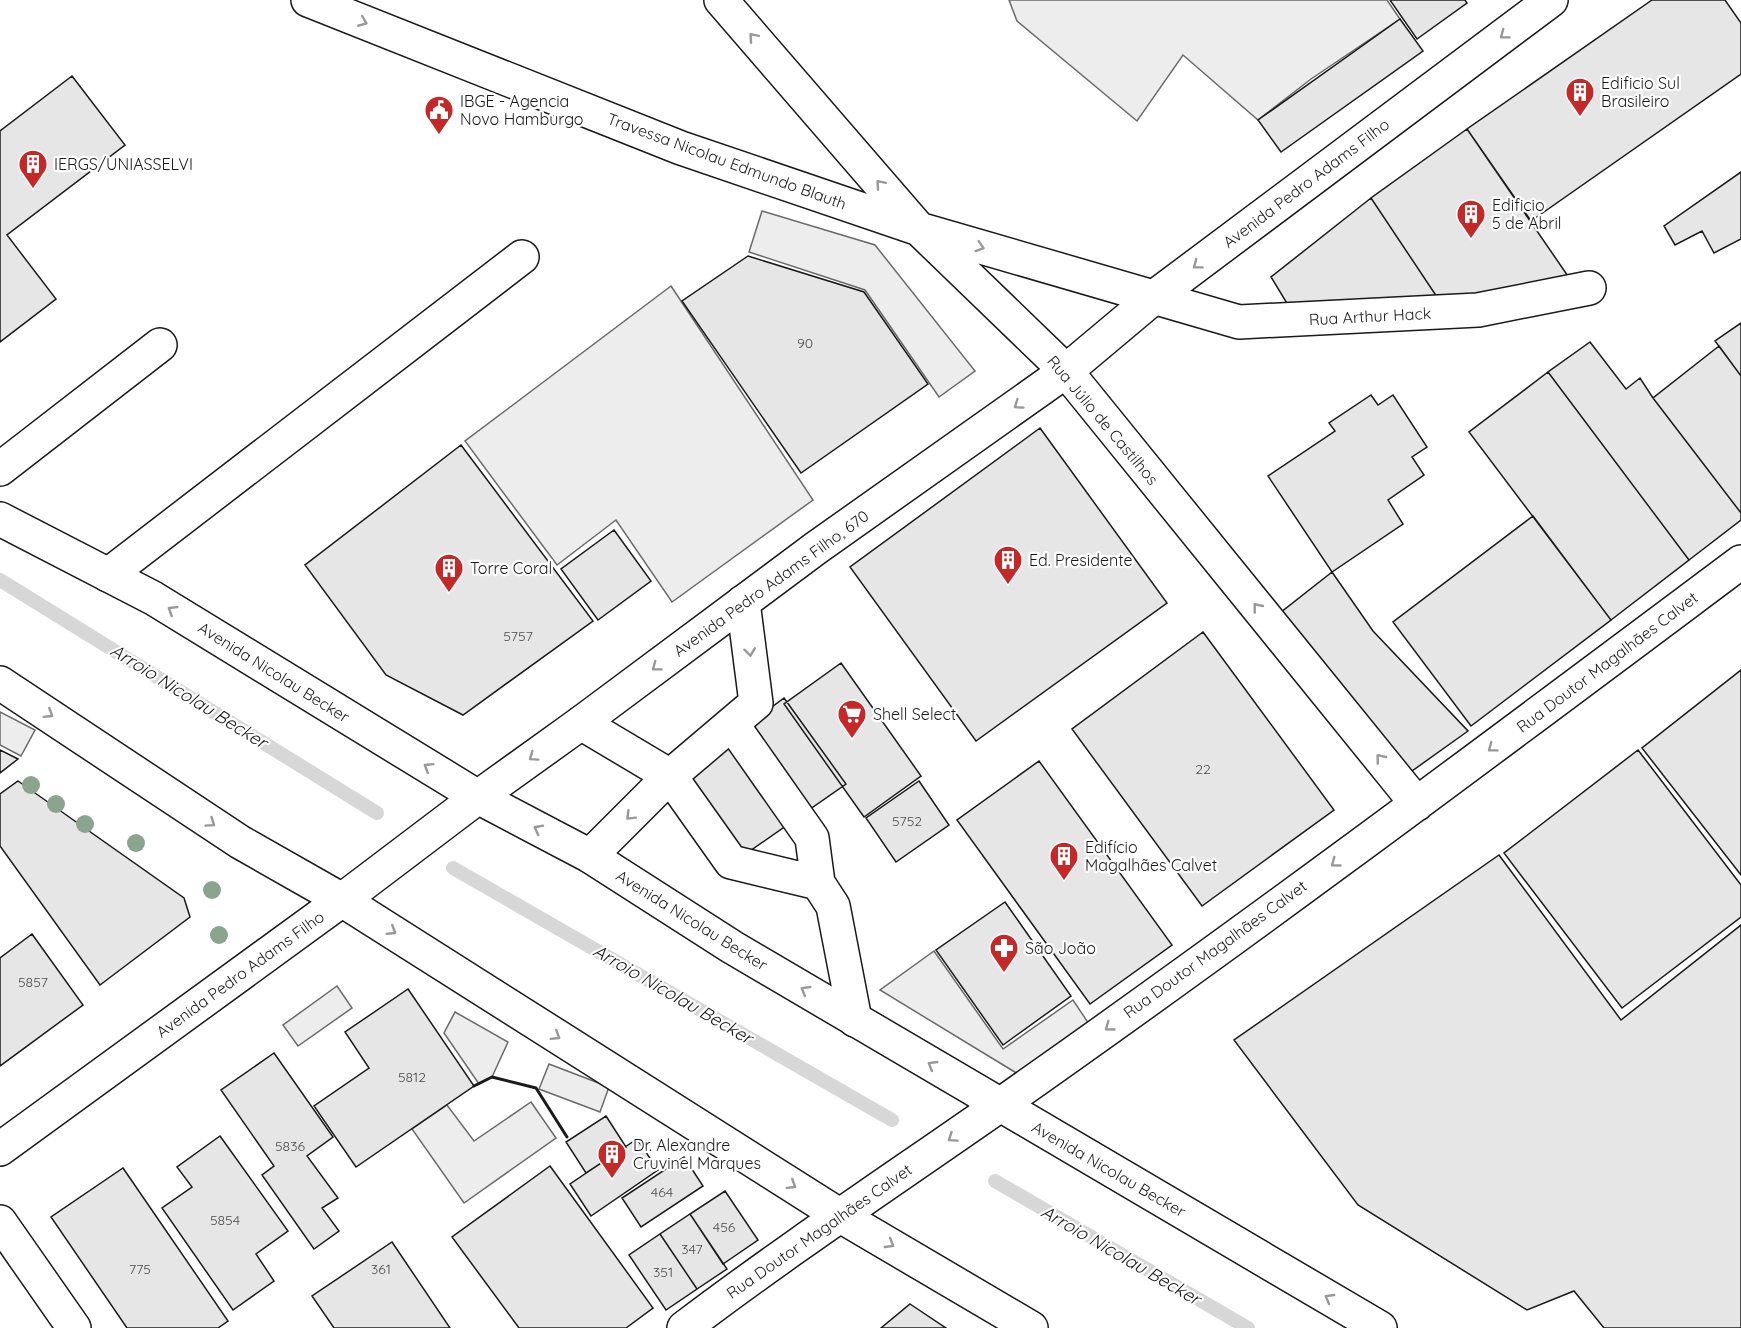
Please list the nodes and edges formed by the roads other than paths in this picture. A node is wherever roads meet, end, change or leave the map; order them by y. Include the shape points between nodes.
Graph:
1 (308, 0) edge
2 (721, 0) edge
3 (1551, 0) edge
4 (919, 229) junction
5 (522, 257) dead end
6 (1589, 288) dead end
7 (1153, 298) junction
8 (160, 345) dead end
9 (1066, 371) junction
10 (0, 469) edge
11 (0, 519) edge
12 (1741, 562) edge
13 (108, 575) junction
14 (743, 602) junction
15 (0, 683) edge
16 (580, 723) junction
17 (732, 724) junction
18 (670, 776) junction
19 (478, 797) junction
20 (1417, 804) junction
21 (590, 856) junction
22 (825, 895) junction
23 (342, 900) junction
24 (855, 1020) junction
25 (1000, 1105) junction
26 (0, 1149) edge
27 (839, 1215) junction
28 (0, 1222) edge
29 (703, 1322) edge
30 (74, 1328) edge
31 (1031, 1328) edge
32 (1380, 1328) edge

1 -> 4 main road, Travessa Nicolau Edmundo Blauth via 681,148
4 -> 2 main road, Rua Júlio de Castilhos
3 -> 7 main road, Avenida Pedro Adams Filho
4 -> 7 main road, Travessa Nicolau Edmundo Blauth
4 - 9 main road, Rua Júlio de Castilhos
5 - 13 main road
6 - 7 main road, Rua Arthur Hack via 1479,310 1239,322
7 - 9 main road, Avenida Pedro Adams Filho
8 - 10 main road
9 -> 14 main road, Avenida Pedro Adams Filho, 670
20 -> 9 main road, Rua Júlio de Castilhos
11 - 13 main road, Avenida Nicolau Becker
12 -> 20 main road, Rua Doutor Magalhães Calvet
19 -> 13 main road, Avenida Nicolau Becker via 153,598
14 -> 16 main road, Avenida Pedro Adams Filho, 670
14 -> 17 main road via 756,703
15 -> 23 main road via 240,842
16 - 18 main road
16 -> 19 main road, Avenida Pedro Adams Filho, 670
17 - 18 main road
17 - 22 main road via 812,838
18 -> 21 main road
18 - 22 main road via 731,862
21 -> 19 main road, Avenida Nicolau Becker
19 - 23 main road, Avenida Pedro Adams Filho
20 -> 25 main road, Rua Doutor Magalhães Calvet
24 -> 21 main road, Avenida Nicolau Becker
22 - 24 main road
23 - 26 main road, Avenida Pedro Adams Filho
23 -> 27 main road
25 -> 24 main road, Avenida Nicolau Becker
25 -> 27 main road, Rua Doutor Magalhães Calvet
32 -> 25 main road, Avenida Nicolau Becker
27 - 29 main road, Rua Doutor Magalhães Calvet
27 -> 31 main road
28 - 30 main road

